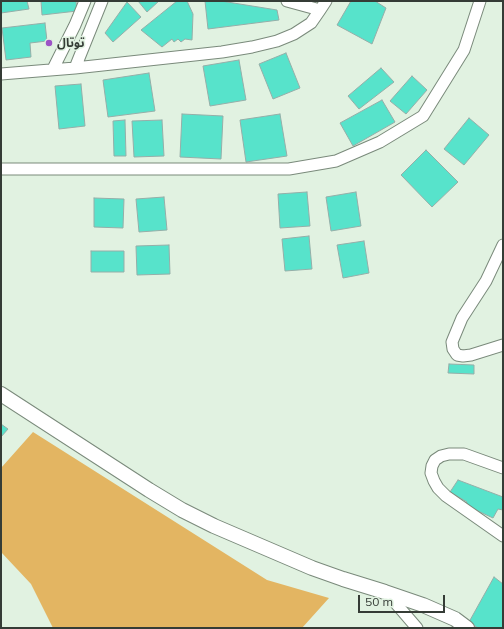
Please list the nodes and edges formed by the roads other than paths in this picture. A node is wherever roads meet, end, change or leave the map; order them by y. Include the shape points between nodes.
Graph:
1 (85, 1) edge
2 (102, 1) edge
3 (287, 1) edge
4 (480, 1) edge
5 (323, 6) edge
6 (75, 68) junction
7 (53, 69) junction
8 (1, 74) edge
9 (1, 169) edge
10 (503, 245) edge
11 (503, 345) edge
12 (1, 394) edge
13 (503, 468) edge
14 (503, 536) edge
15 (386, 592) junction
16 (417, 628) edge
17 (467, 628) edge

1 - 7 street
2 - 6 street
3 - 5 street
4 - 9 street via 464,50 423,116 380,142 336,161 288,170
5 - 6 street via 311,23 277,41 222,52
6 - 7 street
7 - 8 street
10 - 11 street via 486,281 462,318 452,342 457,355 463,356
12 - 15 street via 182,510 312,568
13 - 14 street via 464,454 449,454 435,460 431,472 434,482 442,492
15 - 16 street
15 - 17 street via 455,619

